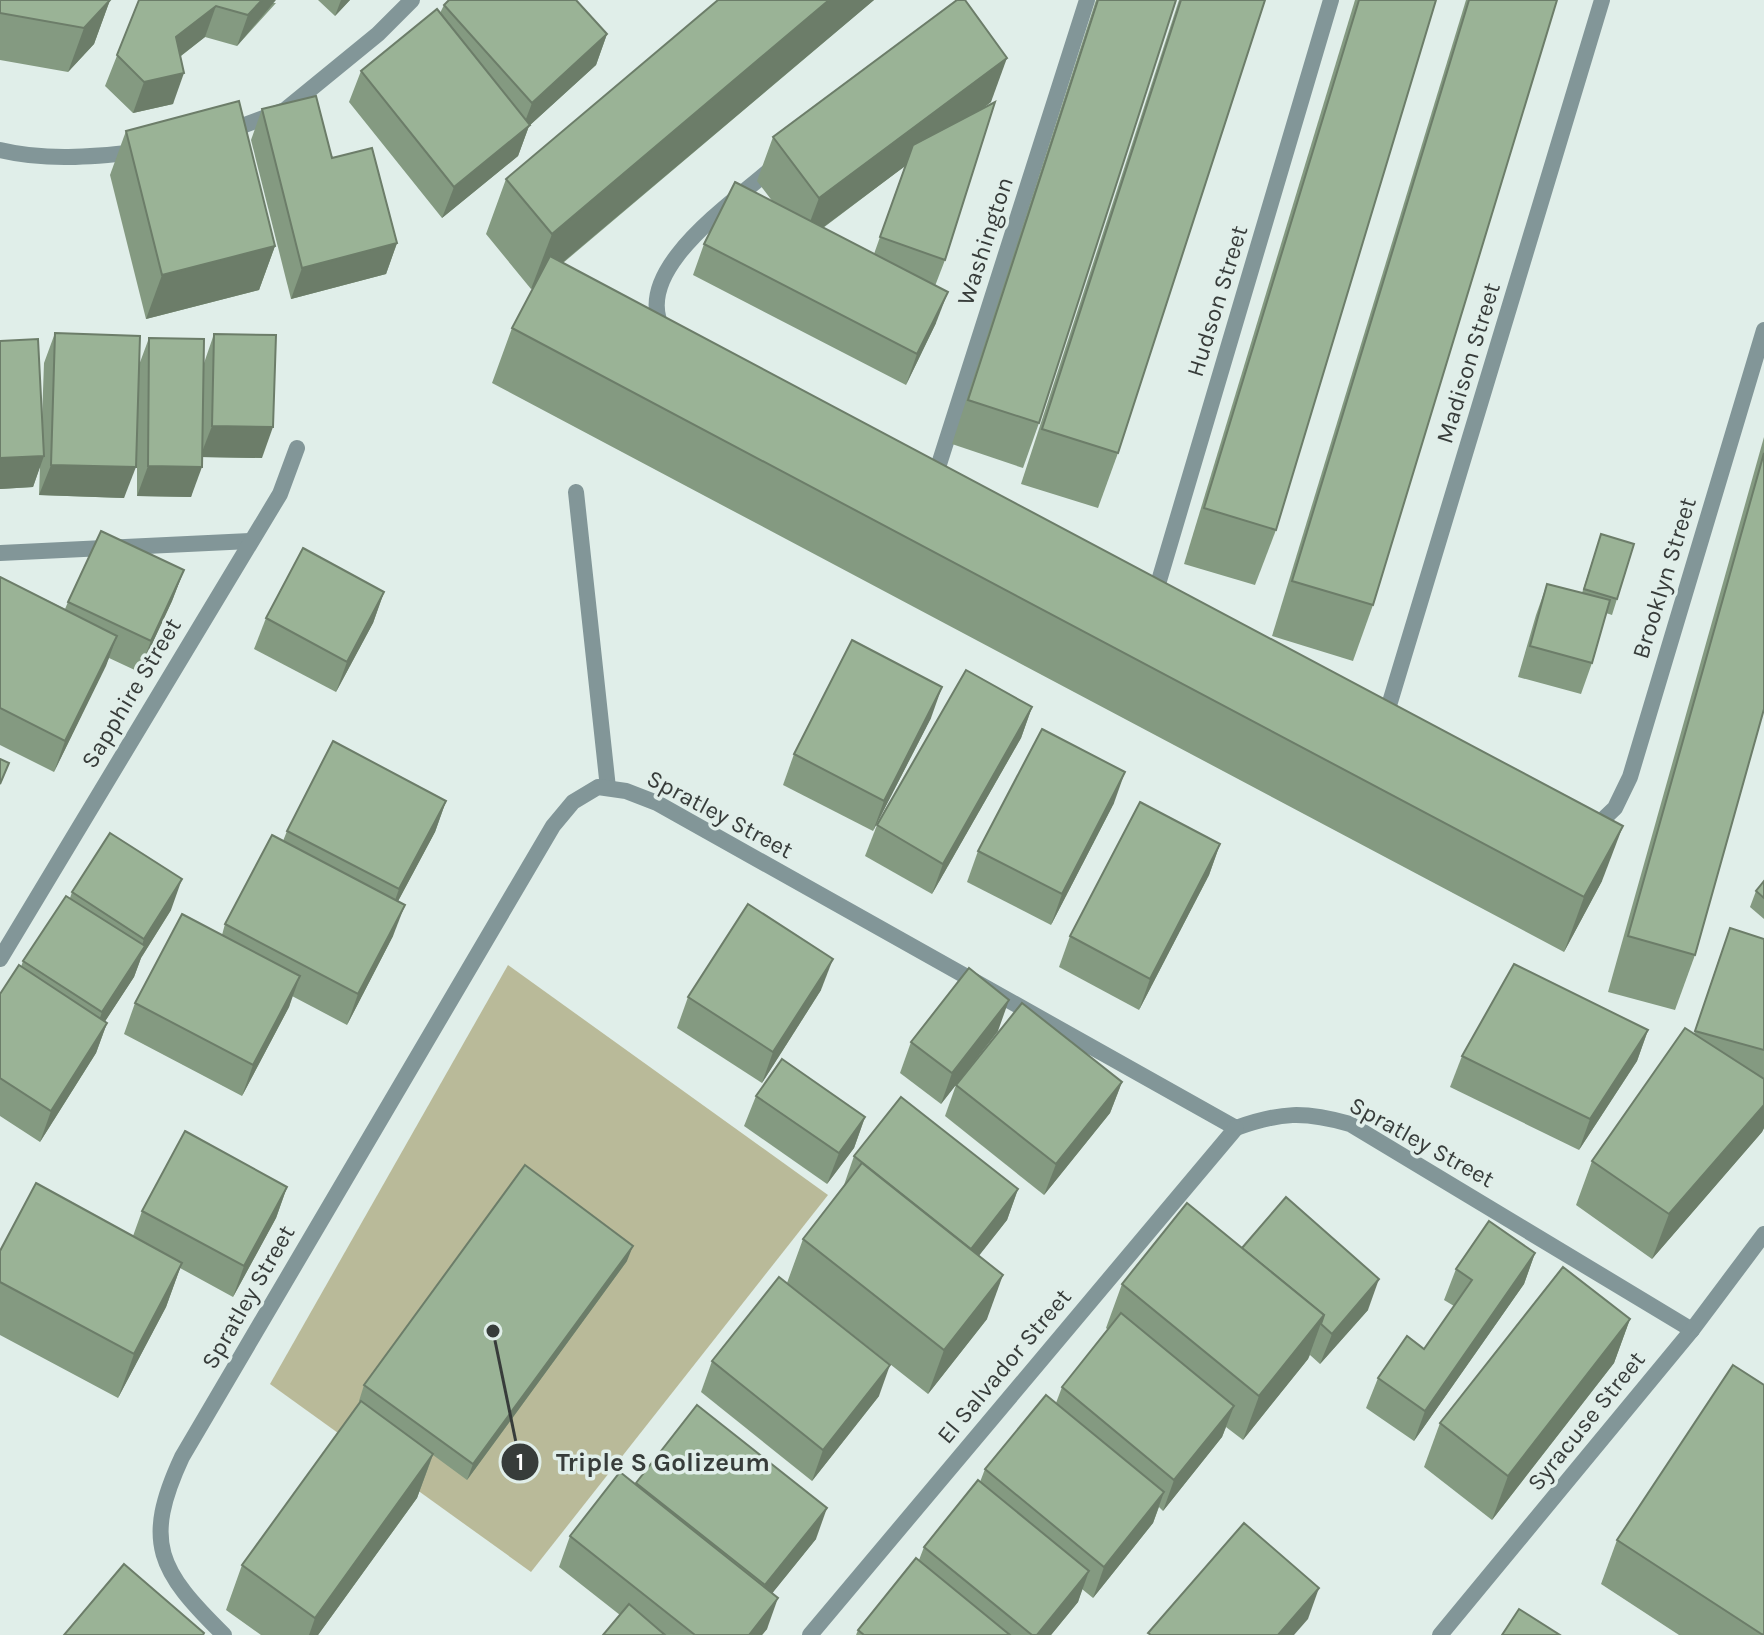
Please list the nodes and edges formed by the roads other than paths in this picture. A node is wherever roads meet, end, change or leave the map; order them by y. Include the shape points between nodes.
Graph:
1 (412, 0) edge
2 (1087, 0) edge
3 (1331, 0) edge
4 (1602, 0) edge
5 (214, 137) edge
6 (0, 150) edge
7 (157, 150) edge
8 (784, 157) edge
9 (1764, 330) edge
10 (673, 342) edge
11 (297, 448) dead end
12 (576, 492) dead end
13 (929, 496) edge
14 (250, 541) junction
15 (0, 553) edge
16 (1142, 612) edge
17 (1379, 740) edge
18 (608, 788) junction
19 (1586, 832) edge
20 (0, 959) edge
21 (1236, 1128) junction
22 (1764, 1234) edge
23 (1692, 1330) junction
24 (224, 1635) edge
25 (810, 1635) edge
26 (1440, 1635) edge

1 - 5 street via 285,110
2 - 13 street, Washington
3 - 16 street, Hudson Street
4 - 17 street, Madison Street
6 - 7 street via 84,158
8 - 10 street via 679,251 662,277 654,298 656,319
9 - 19 street, Brooklyn Street via 1630,777 1615,808
11 - 14 street, Sapphire Street via 280,494
12 - 18 street
14 - 15 street
14 - 20 street, Sapphire Street
18 - 21 street, Spratley Street via 657,803
18 - 24 street, Spratley Street via 598,787 573,802 553,826 198,1429 165,1495 158,1531 168,1569 193,1605
21 - 23 street, Spratley Street via 1270,1115 1311,1113 1350,1124
21 - 25 street, El Salvador Street
22 - 23 street, Syracuse Street
23 - 26 street, Syracuse Street

